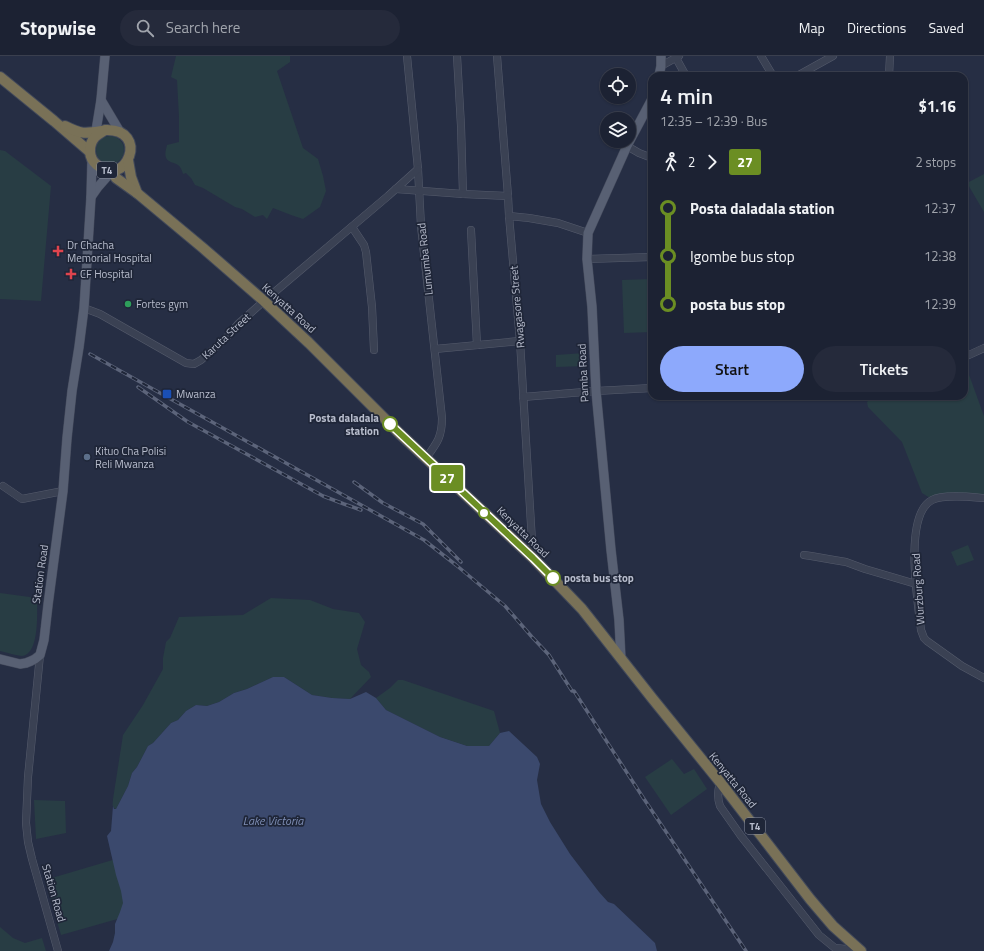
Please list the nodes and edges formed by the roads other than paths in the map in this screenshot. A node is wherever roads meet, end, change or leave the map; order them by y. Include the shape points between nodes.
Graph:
1 (105, 56) edge
2 (407, 56) edge
3 (456, 56) edge
4 (496, 56) edge
5 (661, 56) edge
6 (762, 56) edge
7 (833, 56) edge
8 (890, 56) edge
9 (678, 57) edge
10 (661, 66) junction
11 (660, 72) edge
12 (684, 72) edge
13 (771, 72) edge
14 (804, 72) edge
15 (889, 72) edge
16 (0, 77) edge
17 (101, 100) junction
18 (648, 107) edge
19 (54, 121) junction
20 (636, 129) edge
21 (120, 132) junction
22 (98, 133) junction
23 (626, 148) edge
24 (630, 148) edge
25 (91, 155) junction
26 (648, 156) edge
27 (128, 160) junction
28 (418, 169) junction
29 (112, 171) junction
30 (396, 188) junction
31 (419, 190) junction
32 (137, 193) junction
33 (463, 194) junction
34 (508, 196) junction
35 (91, 197) junction
36 (509, 216) junction
37 (352, 227) junction
38 (471, 230) dead end
39 (588, 233) junction
40 (648, 257) edge
41 (587, 259) junction
42 (264, 301) junction
43 (84, 308) junction
44 (520, 341) junction
45 (477, 345) junction
46 (984, 348) edge
47 (434, 349) junction
48 (374, 350) dead end
49 (968, 355) edge
50 (648, 388) edge
51 (596, 391) junction
52 (523, 397) junction
53 (426, 458) junction
54 (3, 486) dead end
55 (63, 491) junction
56 (984, 498) edge
57 (804, 555) dead end
58 (533, 558) junction
59 (916, 584) junction
60 (40, 655) junction
61 (0, 659) edge
62 (621, 659) junction
63 (984, 678) edge
64 (720, 782) junction
65 (858, 948) edge
66 (58, 951) edge

1 - 17 main road
2 - 28 street, Lumumba Road
3 - 33 street
4 - 34 street, Rwagasore Street
5 - 10 main road
6 - 13 street
7 - 14 street
8 - 15 street
9 - 10 street
9 - 12 street
10 - 11 main road
16 - 19 highway, T4
17 - 21 main road
17 - 22 main road
18 - 20 main road, Pamba Road
19 - 22 highway, T4 via 78,132
19 - 25 highway, T4
21 - 22 highway, T4 via 114,130
21 - 27 highway, T4 via 131,147
22 - 25 highway, T4 via 90,146
23 - 39 main road, Pamba Road
24 - 26 street
25 - 29 highway, T4 via 100,168
25 - 35 main road, Station Road
27 - 29 highway, T4
27 - 32 highway, T4
28 - 30 street, Karuta Street
28 - 31 street, Lumumba Road
29 - 32 highway, Kenyatta Road / T4 via 116,178
29 - 35 main road
30 - 31 street
30 - 37 street, Karuta Street
31 - 33 street
31 - 47 street, Lumumba Road
32 - 42 highway, Kenyatta Road / T4
33 - 34 street
34 - 36 street, Rwagasore Street
35 - 43 main road, Station Road
36 - 39 street via 558,223
36 - 44 street, Rwagasore Street
37 - 42 street, Karuta Street
37 - 48 street via 366,252
38 - 45 street
39 - 41 main road, Pamba Road
40 - 41 street
41 - 51 main road, Pamba Road
42 - 43 street, Karuta Street via 194,364 186,363 100,314
42 - 53 highway, Kenyatta Road / T4
43 - 55 main road, Station Road via 69,415
44 - 45 street
44 - 52 street, Rwagasore Street
45 - 47 street
46 - 49 street
47 - 53 street, Lumumba Road via 442,429 439,439
50 - 51 street
51 - 52 street
51 - 62 main road, Pamba Road
52 - 58 street, Rwagasore Street
53 - 58 highway, Kenyatta Road / T4
54 - 55 street via 22,499
55 - 60 main road, Station Road
56 - 59 street, Wurzburg Road via 943,497 927,504 917,528 914,553
57 - 59 street via 846,562
58 - 62 highway, Kenyatta Road / T4 via 582,609
59 - 63 street, Wurzburg Road via 921,630 925,639 962,666
60 - 61 main road via 20,664
60 - 66 street, Station Road via 26,823 32,859
62 - 64 highway, Kenyatta Road / T4
64 - 65 highway, Kenyatta Road / T4 via 810,899 833,926
64 - 65 street via 720,806 819,935 835,948

